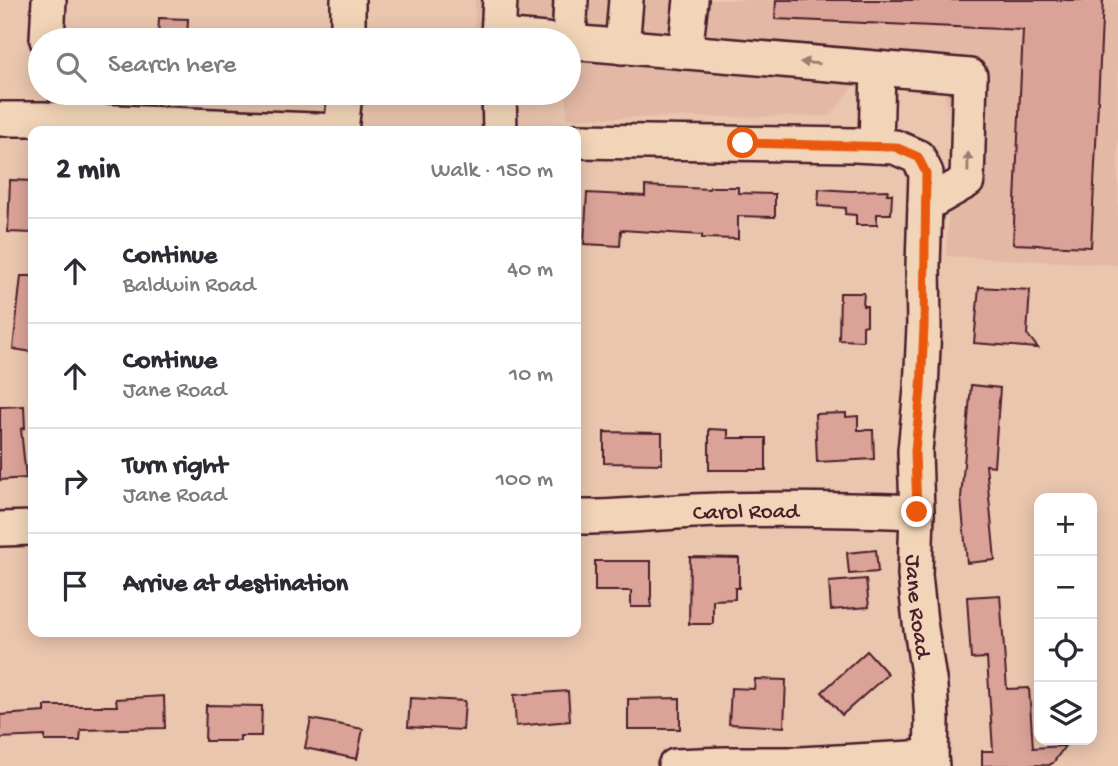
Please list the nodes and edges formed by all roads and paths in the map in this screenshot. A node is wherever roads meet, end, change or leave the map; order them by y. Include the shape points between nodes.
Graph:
1 (48, 0) edge
2 (348, 0) edge
3 (500, 0) edge
4 (571, 0) edge
5 (626, 0) edge
6 (691, 0) edge
7 (47, 28) edge
8 (348, 28) edge
9 (499, 28) edge
10 (570, 28) edge
11 (581, 42) edge
12 (622, 47) junction
13 (685, 52) junction
14 (878, 69) junction
15 (343, 105) edge
16 (499, 105) edge
17 (43, 106) edge
18 (0, 119) edge
19 (281, 126) edge
20 (341, 126) edge
21 (500, 126) edge
22 (581, 141) edge
23 (876, 146) junction
24 (925, 205) junction
25 (917, 512) junction
26 (581, 517) edge
27 (28, 528) edge
28 (0, 529) edge
29 (931, 762) edge
30 (675, 766) edge

1 - 7 street
2 - 8 street
3 - 9 street
4 - 10 street
5 - 12 street
6 - 13 street
11 - 12 street
12 - 13 street
14 -> 13 street
14 - 23 street
24 -> 14 street via 967,181 970,76
15 - 20 street
16 - 21 street
17 - 18 street
17 - 19 street
22 - 23 street, Jane Road
23 - 24 street, Jane Road via 895,147 918,157 926,173
24 - 25 street, Jane Road via 924,327 915,451
25 - 26 street, Carol Road via 805,508
25 - 29 street, Jane Road via 915,575 930,686
27 - 28 street
29 - 30 street

